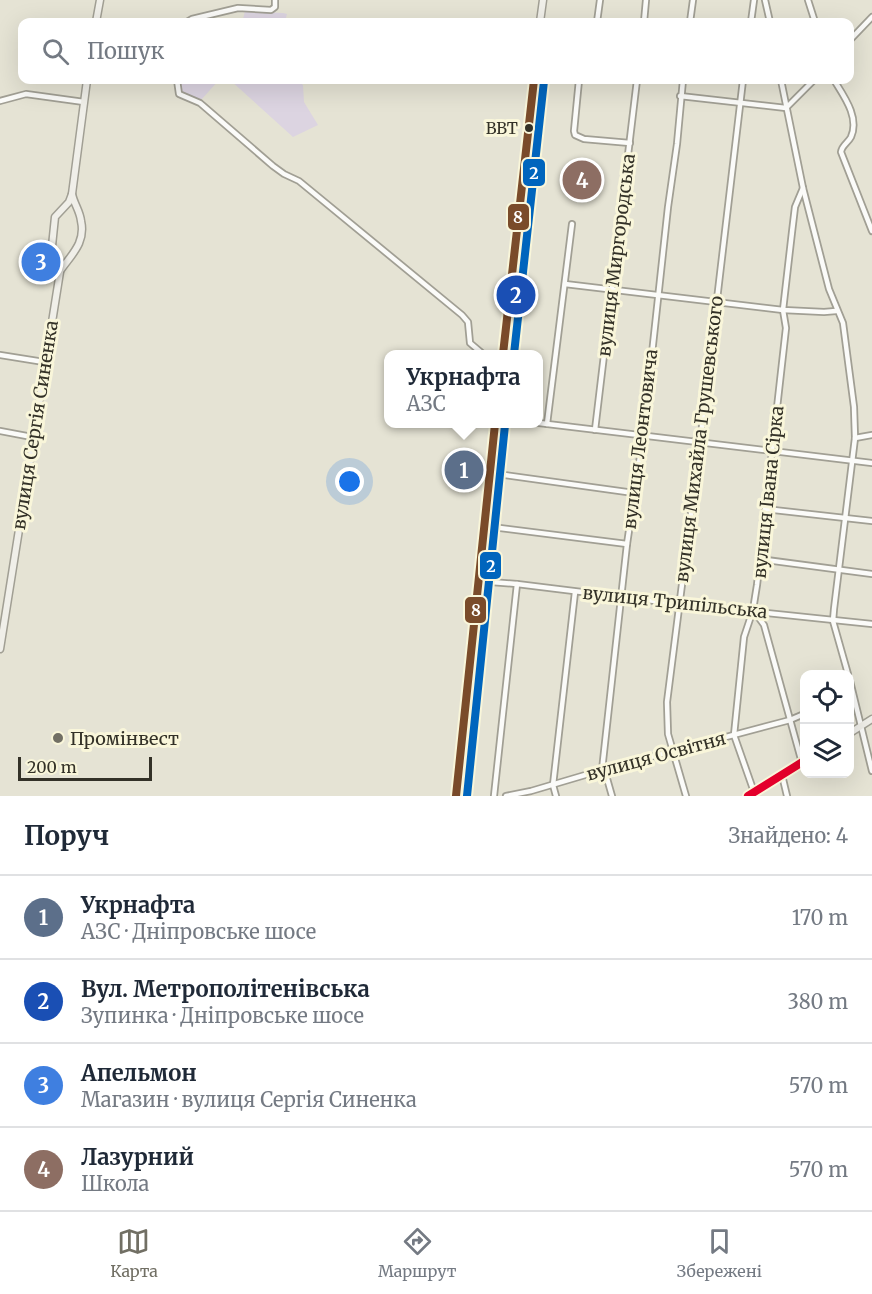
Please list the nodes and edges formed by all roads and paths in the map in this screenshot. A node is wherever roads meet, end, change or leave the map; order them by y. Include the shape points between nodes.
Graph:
1 (100, 0) edge
2 (275, 0) edge
3 (543, 0) edge
4 (600, 0) edge
5 (646, 0) edge
6 (693, 0) edge
7 (754, 0) edge
8 (765, 0) edge
9 (808, 0) edge
10 (872, 17) edge
11 (97, 18) edge
12 (196, 18) edge
13 (541, 18) edge
14 (598, 18) edge
15 (644, 18) edge
16 (691, 18) edge
17 (752, 18) edge
18 (769, 18) edge
19 (814, 18) edge
20 (854, 35) edge
21 (86, 84) edge
22 (177, 84) edge
23 (534, 84) edge
24 (579, 84) edge
25 (637, 84) edge
26 (682, 84) edge
27 (742, 84) edge
28 (783, 84) edge
29 (810, 84) edge
30 (836, 84) edge
31 (680, 96) junction
32 (0, 101) edge
33 (84, 102) junction
34 (740, 102) junction
35 (786, 108) junction
36 (630, 143) junction
37 (803, 188) junction
38 (72, 194) junction
39 (572, 224) dead end
40 (872, 231) edge
41 (60, 272) junction
42 (565, 284) junction
43 (612, 289) junction
44 (658, 294) junction
45 (717, 301) junction
46 (783, 310) junction
47 (836, 311) junction
48 (478, 350) edge
49 (503, 350) edge
50 (0, 356) edge
51 (44, 362) junction
52 (543, 424) edge
53 (547, 424) junction
54 (494, 428) edge
55 (595, 430) junction
56 (0, 431) edge
57 (872, 435) edge
58 (642, 436) junction
59 (32, 437) junction
60 (855, 438) junction
61 (700, 443) junction
62 (772, 452) junction
63 (852, 460) junction
64 (872, 463) edge
65 (490, 473) junction
66 (634, 493) junction
67 (765, 509) junction
68 (846, 518) junction
69 (872, 521) edge
70 (484, 526) junction
71 (627, 544) junction
72 (759, 559) junction
73 (838, 569) junction
74 (872, 574) edge
75 (478, 581) junction
76 (517, 584) junction
77 (575, 592) junction
78 (0, 594) edge
79 (8, 596) junction
80 (621, 597) junction
81 (679, 604) junction
82 (753, 610) junction
83 (833, 621) junction
84 (872, 624) edge
85 (0, 649) edge
86 (847, 670) edge
87 (854, 704) edge
88 (800, 716) edge
89 (872, 719) edge
90 (790, 720) junction
91 (862, 726) junction
92 (854, 730) edge
93 (734, 735) junction
94 (673, 752) junction
95 (800, 752) edge
96 (800, 764) edge
97 (602, 770) junction
98 (872, 771) edge
99 (782, 775) junction
100 (553, 785) junction
101 (751, 794) edge
102 (456, 796) edge
103 (494, 796) edge
104 (506, 796) edge
105 (556, 796) edge
106 (612, 796) edge
107 (686, 796) edge
108 (787, 796) edge

1 - 11 street
2 - 12 street via 271,10 238,8
3 - 13 street
4 - 14 street
5 - 15 street
6 - 16 street
7 - 17 street
8 - 18 street
9 - 19 street
10 - 20 street
21 - 33 street, вулиця Сергія Синенка
22 - 48 street via 181,96 200,103 279,171 299,181 462,315 468,322 470,343
23 - 49 street
24 - 36 street via 575,135 586,140
25 - 36 street, вулиця Миргородська
26 - 31 street, вулиця Леонтовича
27 - 34 street, вулиця Михайла Грушевського
28 - 35 street
29 - 35 street
30 - 40 street via 853,119 851,136 841,152
31 - 34 street
31 - 44 street, вулиця Леонтовича
32 - 33 street via 26,94
33 - 38 street, вулиця Сергія Синенка
34 - 35 street
34 - 45 street, вулиця Михайла Грушевського
35 - 37 street
36 - 43 street, вулиця Миргородська
37 - 46 street, вулиця Івана Сірка via 795,207
37 - 47 street
38 - 41 street, вулиця Сергія Синенка via 55,217 52,246
38 - 41 street, вулиця Сергія Синенка via 82,224 76,252
39 - 42 street
41 - 51 street, вулиця Сергія Синенка
42 - 43 street
42 - 53 street
43 - 44 street
43 - 55 street, вулиця Миргородська
44 - 45 street
44 - 58 street, вулиця Леонтовича
45 - 46 street
45 - 61 street, вулиця Михайла Грушевського
46 - 47 street
46 - 62 street, вулиця Івана Сірка via 786,328
47 - 60 street via 843,323 848,354
50 - 51 street
51 - 59 street, вулиця Сергія Синенка
52 - 53 street
53 - 55 street
54 - 65 street
55 - 58 street
56 - 59 street
57 - 60 street
58 - 61 street
58 - 66 street, вулиця Леонтовича
59 - 79 street, вулиця Сергія Синенка
60 - 63 street
61 - 62 street
61 - 81 street, вулиця Михайла Грушевського
62 - 63 street
62 - 67 street, вулиця Івана Сірка
63 - 64 street
63 - 68 street
65 - 66 street
65 - 70 street
66 - 71 street, вулиця Леонтовича
67 - 68 street
67 - 72 street, вулиця Івана Сірка
68 - 69 street
68 - 73 street
70 - 71 street
70 - 75 street
71 - 80 street, вулиця Леонтовича
72 - 73 street
72 - 82 street, вулиця Івана Сірка
73 - 74 street
73 - 83 street
75 - 76 street, вулиця Трипільська
75 - 102 street
76 - 77 street, вулиця Трипільська
76 - 103 street
77 - 80 street, вулиця Трипільська
77 - 100 street
78 - 79 street
79 - 85 street, вулиця Сергія Синенка
80 - 81 street, вулиця Трипільська
80 - 97 street, вулиця Леонтовича
81 - 82 street, вулиця Трипільська
81 - 94 street, вулиця Михайла Грушевського via 667,702
82 - 83 street, вулиця Трипільська
82 - 90 street via 764,626
82 - 93 street, вулиця Івана Сірка via 744,637
83 - 84 street, вулиця Трипільська
83 - 86 street
87 - 91 street
88 - 90 street, вулиця Освітня
89 - 91 street
90 - 93 street, вулиця Освітня
90 - 95 street
91 - 92 street
91 - 98 street
93 - 94 street, вулиця Освітня
93 - 101 street, вулиця Івана Сірка
94 - 97 street, вулиця Освітня
94 - 107 street, вулиця Михайла Грушевського
96 - 99 street
97 - 100 street, вулиця Освітня
97 - 106 street, вулиця Леонтовича
99 - 101 street
99 - 108 street
100 - 104 street, вулиця Освітня
100 - 105 street

